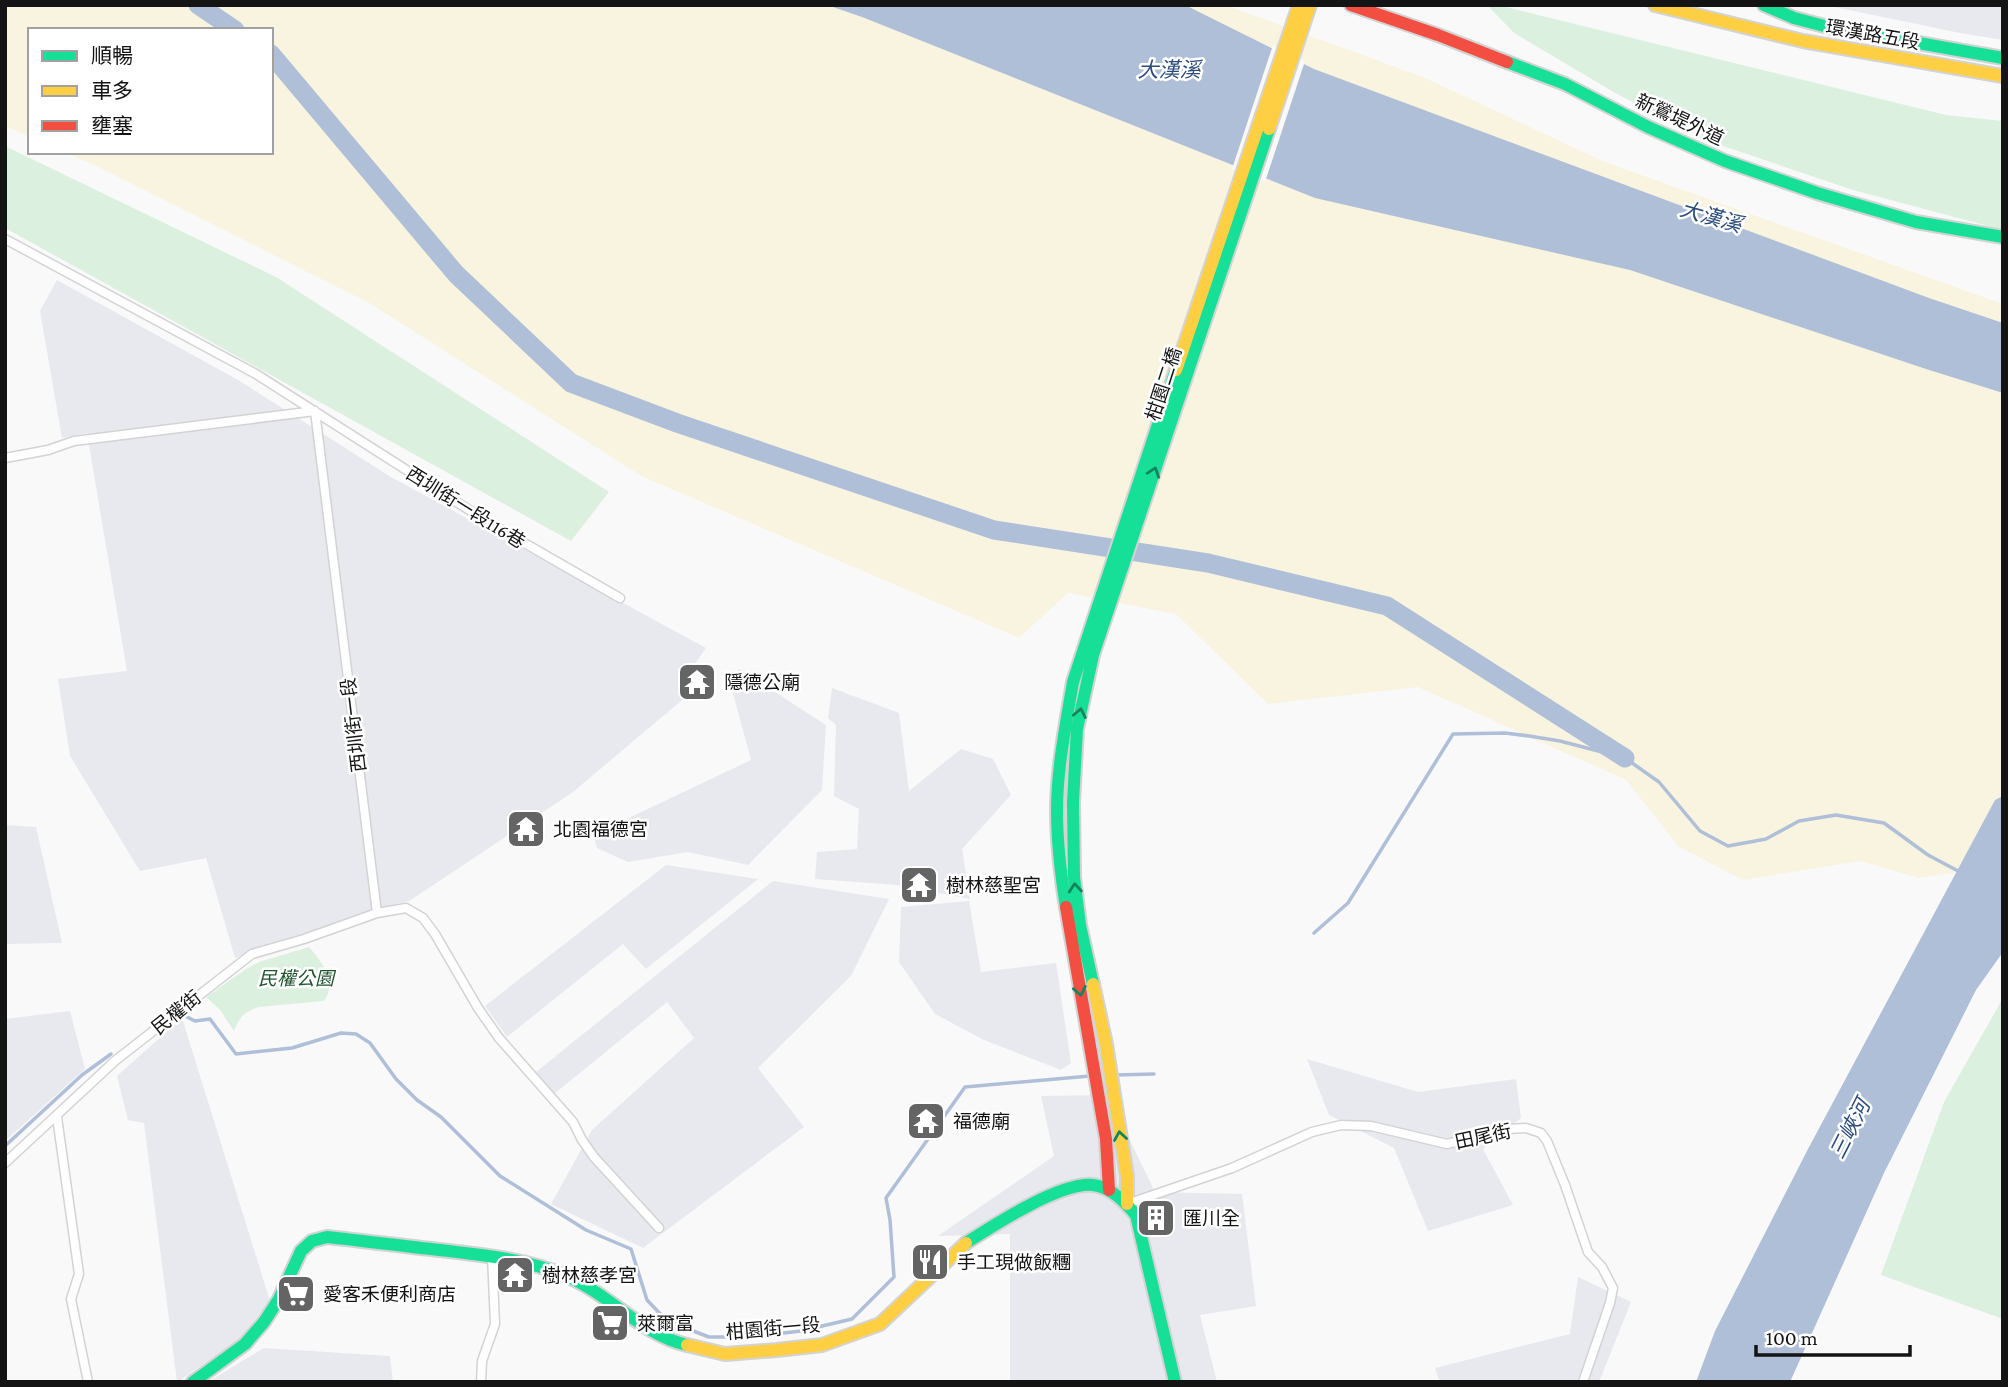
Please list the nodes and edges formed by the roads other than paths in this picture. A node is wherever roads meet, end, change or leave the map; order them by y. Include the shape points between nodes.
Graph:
1 (1299, 5) edge
2 (1310, 5) edge
3 (1351, 5) edge
4 (1655, 5) edge
5 (1764, 5) edge
6 (2003, 58) edge
7 (2003, 76) edge
8 (2003, 237) edge
9 (5, 239) edge
10 (315, 411) junction
11 (5, 458) edge
12 (620, 598) dead end
13 (377, 913) junction
14 (57, 1116) junction
15 (5, 1163) edge
16 (1110, 1190) junction
17 (1127, 1203) junction
18 (659, 1228) dead end
19 (492, 1256) junction
20 (89, 1382) edge
21 (192, 1382) edge
22 (481, 1382) edge
23 (1175, 1382) edge
24 (1583, 1382) edge

1 -> 16 street, 柑園二橋 via 1073,682 1057,811 1062,883 1104,1127
17 -> 2 street, 柑園二橋 via 1127,1176 1106,1044 1076,901 1077,729 1093,655
3 - 8 street, 新鶯堤外道 via 1565,84 1725,161 1916,222
4 - 7 street, 環漢路五段 via 1803,41
5 - 6 street via 1829,26
9 - 10 street, 西圳街一段116巷 via 256,374
10 - 11 street via 74,441
10 - 12 street, 西圳街一段116巷 via 488,522
10 - 13 street, 西圳街一段
13 - 14 street, 民權街 via 252,954 116,1060
13 - 18 street via 406,908 423,918 499,1038 573,1122 593,1157
14 - 15 street, 民權街
14 - 20 street via 79,1274 71,1299
16 - 17 street
16 - 19 street, 柑園街一段 via 1093,1185 1073,1187 1019,1210 962,1245 880,1324 822,1345 777,1350 725,1354 677,1343 646,1329 567,1276
17 - 23 street via 1136,1215
17 - 24 street, 田尾街 via 1341,1125 1371,1126 1447,1144 1507,1129 1541,1133 1588,1252 1613,1288
19 - 21 street, 柑園街一段 via 327,1237 313,1241 301,1251 264,1322 245,1344
19 - 22 street via 495,1324 482,1361

